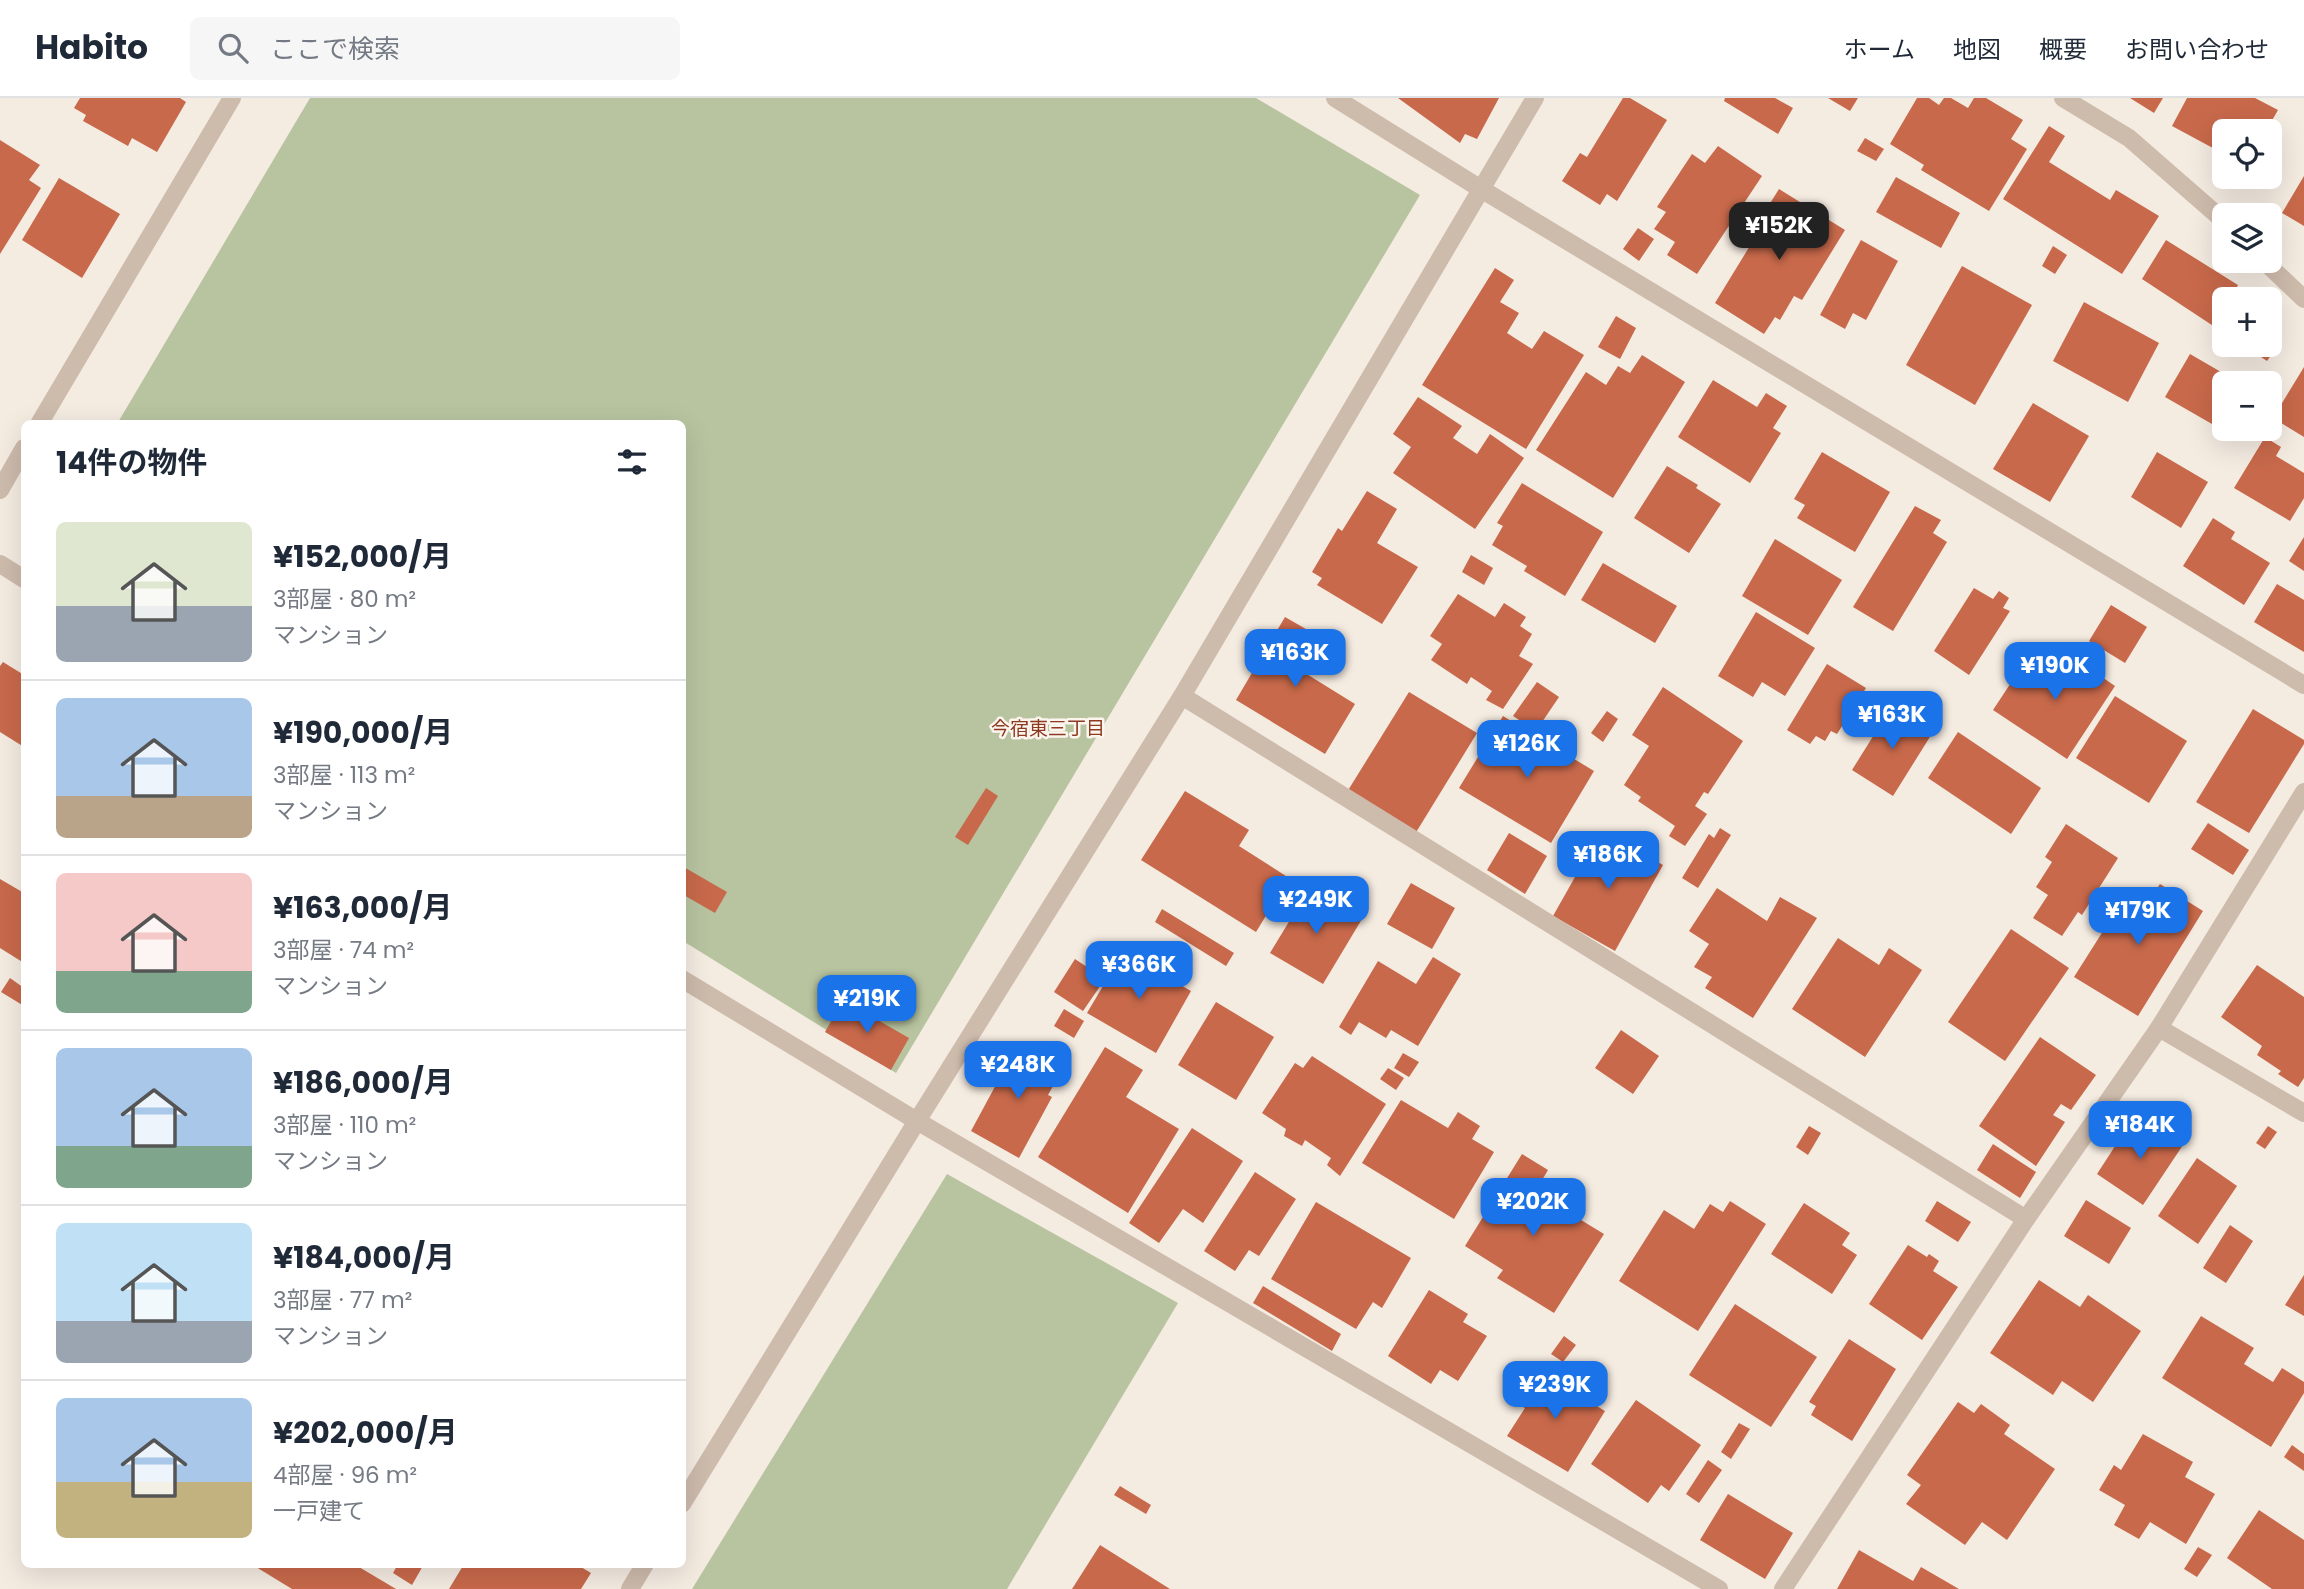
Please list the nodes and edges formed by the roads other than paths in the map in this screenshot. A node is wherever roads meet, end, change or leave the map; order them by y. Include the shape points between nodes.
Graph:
1 (232, 98) edge
2 (1335, 98) edge
3 (1535, 98) edge
4 (2063, 98) edge
5 (1481, 189) junction
6 (2212, 211) edge
7 (2277, 273) edge
8 (2304, 299) edge
9 (41, 420) edge
10 (21, 453) edge
11 (0, 490) edge
12 (0, 564) edge
13 (21, 577) edge
14 (2304, 685) edge
15 (1182, 696) junction
16 (2304, 792) edge
17 (686, 981) edge
18 (2159, 1028) junction
19 (2304, 1113) edge
20 (917, 1121) junction
21 (2026, 1219) junction
22 (686, 1497) edge
23 (643, 1568) edge
24 (630, 1589) edge
25 (1719, 1589) edge
26 (1783, 1589) edge

1 - 9 street
2 - 5 street
3 - 5 street
4 - 6 street via 2129,138
5 - 14 street
5 - 15 street
7 - 8 street
10 - 11 street
12 - 13 street
15 - 20 street
15 - 21 street
16 - 18 street
17 - 20 street
18 - 19 street
18 - 21 street
20 - 22 street
20 - 25 street
21 - 26 street
23 - 24 street

